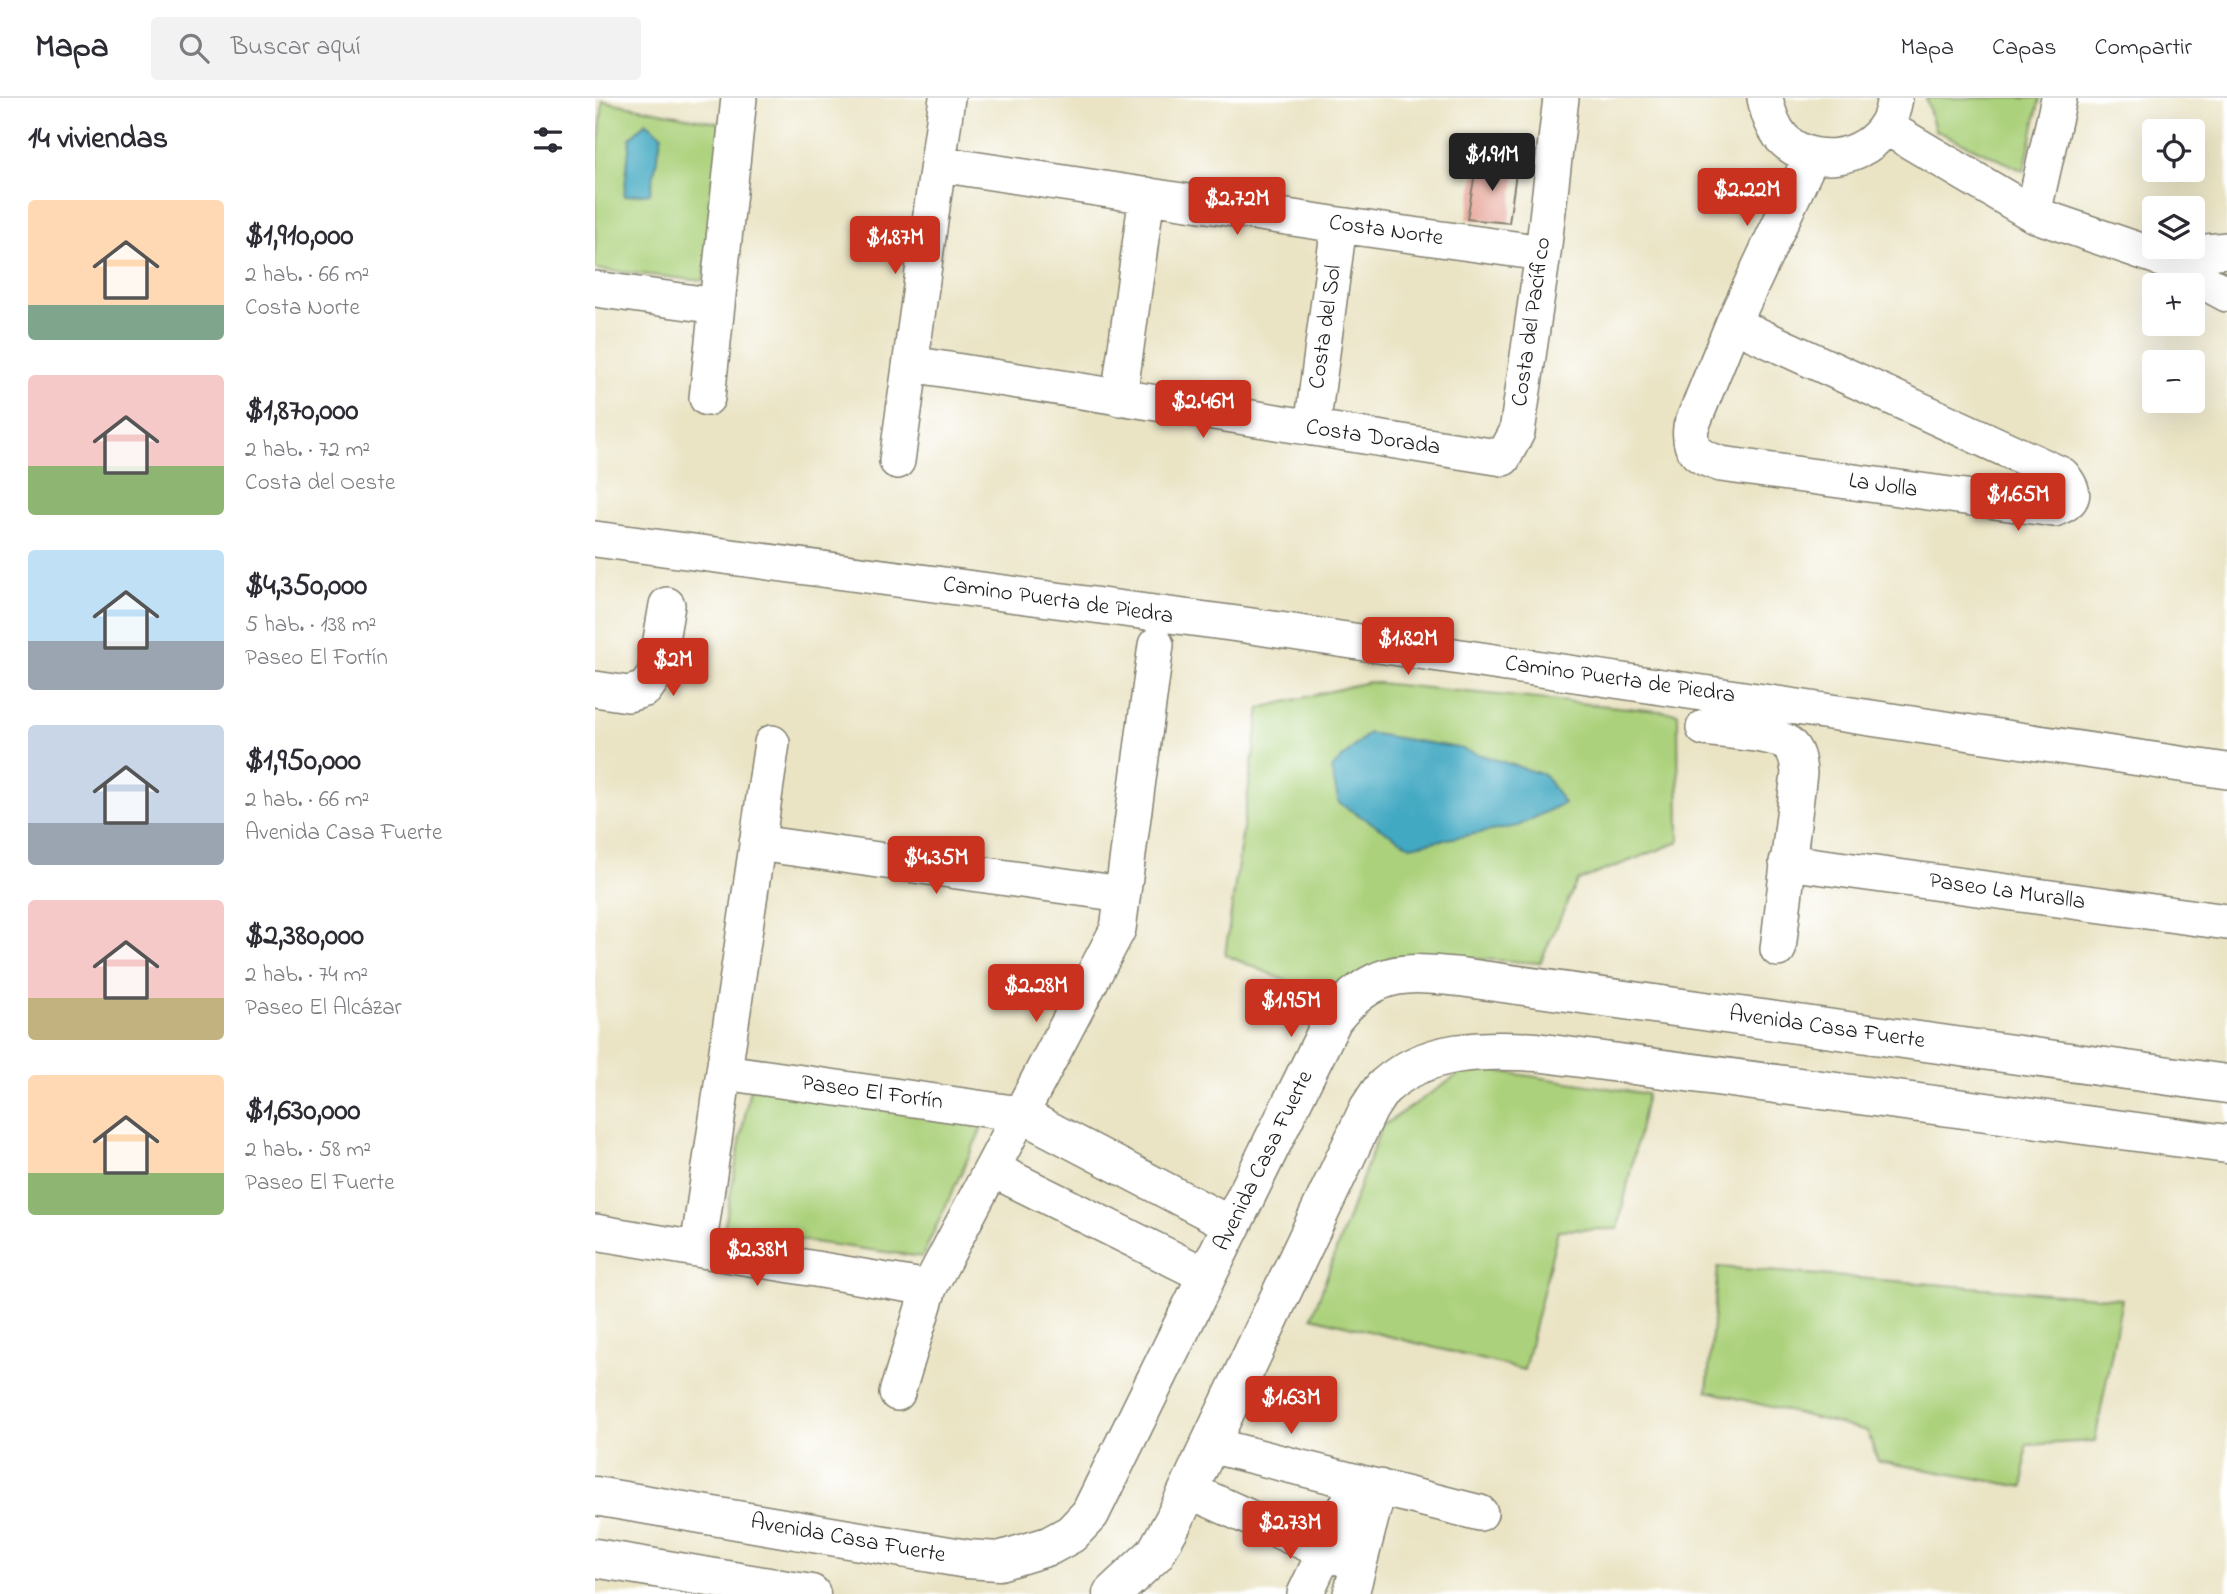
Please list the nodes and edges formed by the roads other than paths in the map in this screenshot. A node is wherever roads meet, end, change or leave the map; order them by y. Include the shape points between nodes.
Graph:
1 (739, 98) edge
2 (947, 98) edge
3 (1560, 98) edge
4 (1765, 98) edge
5 (2059, 98) edge
6 (1890, 113) edge
7 (1812, 155) junction
8 (939, 164) junction
9 (1147, 195) junction
10 (2033, 214) junction
11 (1339, 225) junction
12 (2227, 250) edge
13 (2142, 251) edge
14 (2205, 252) edge
15 (1543, 253) junction
16 (2162, 259) edge
17 (595, 289) edge
18 (2227, 294) edge
19 (717, 306) junction
20 (1733, 324) junction
21 (911, 364) junction
22 (707, 398) dead end
23 (1119, 398) junction
24 (1312, 428) junction
25 (1503, 458) joint
26 (897, 461) dead end
27 (595, 539) edge
28 (667, 605) dead end
29 (1156, 645) dead end
30 (595, 689) edge
31 (1704, 729) dead end
32 (772, 743) dead end
33 (2227, 771) edge
34 (757, 843) junction
35 (1787, 862) junction
36 (1122, 894) junction
37 (2227, 922) edge
38 (1778, 949) dead end
39 (724, 1072) junction
40 (2227, 1084) edge
41 (1020, 1114) junction
42 (2225, 1140) edge
43 (992, 1169) junction
44 (1232, 1225) junction
45 (595, 1232) edge
46 (698, 1250) junction
47 (1207, 1276) junction
48 (929, 1288) junction
49 (897, 1393) dead end
50 (1210, 1445) junction
51 (1368, 1485) junction
52 (1188, 1490) junction
53 (595, 1496) edge
54 (1480, 1514) dead end
55 (1326, 1552) junction
56 (595, 1558) edge
57 (1355, 1579) edge
58 (811, 1594) edge
59 (1112, 1594) edge
60 (1305, 1594) edge

1 - 19 street
2 - 8 street
3 - 15 street, Costa del Pacífico
4 - 7 street via 1769,116 1783,139
5 - 10 street
6 - 7 street via 1876,138 1856,153 1830,158
6 - 10 street
7 - 20 street, La Jolla
8 - 9 street, Costa Norte
8 - 21 street
9 - 11 street, Costa Norte
9 - 23 street
10 - 13 street
11 - 15 street, Costa Norte
11 - 24 street, Costa del Sol
12 - 14 street
15 - 25 street, Costa del Pacífico via 1517,432
16 - 18 street
17 - 19 street
19 - 22 street
20 - 20 street, La Jolla via 1691,427 1694,451 1705,459 2054,509 2067,505 2071,498 2072,490 2062,475
21 - 23 street, Costa Dorada
21 - 26 street
23 - 24 street, Costa Dorada
24 - 25 street, Costa Dorada
27 - 33 street, Camino Puerta de Piedra via 1259,627
28 - 30 street via 655,675 645,690 628,694
29 - 36 street
31 - 35 street via 1771,737 1787,743 1797,756 1799,773
32 - 34 street
34 - 36 street
34 - 39 street
35 - 37 street, Paseo La Muralla
35 - 38 street
36 - 41 street via 1118,929
39 - 41 street, Paseo El Fortín
39 - 46 street
40 - 44 street, Avenida Casa Fuerte via 1460,977 1391,976 1349,999 1333,1019
41 - 43 street
41 - 44 street, Paseo El Fortín
42 - 50 street via 1536,1052 1461,1052 1431,1059 1384,1087 1369,1108
43 - 47 street
43 - 48 street
44 - 47 street, Avenida Casa Fuerte
45 - 46 street
46 - 48 street
47 - 53 street, Avenida Casa Fuerte via 1090,1514 1071,1534 1049,1546 999,1561 967,1559
48 - 49 street
50 - 51 street
50 - 52 street
51 - 54 street
51 - 55 street
51 - 57 street
52 - 55 street
52 - 59 street via 1155,1554
55 - 57 street
55 - 60 street
56 - 58 street

